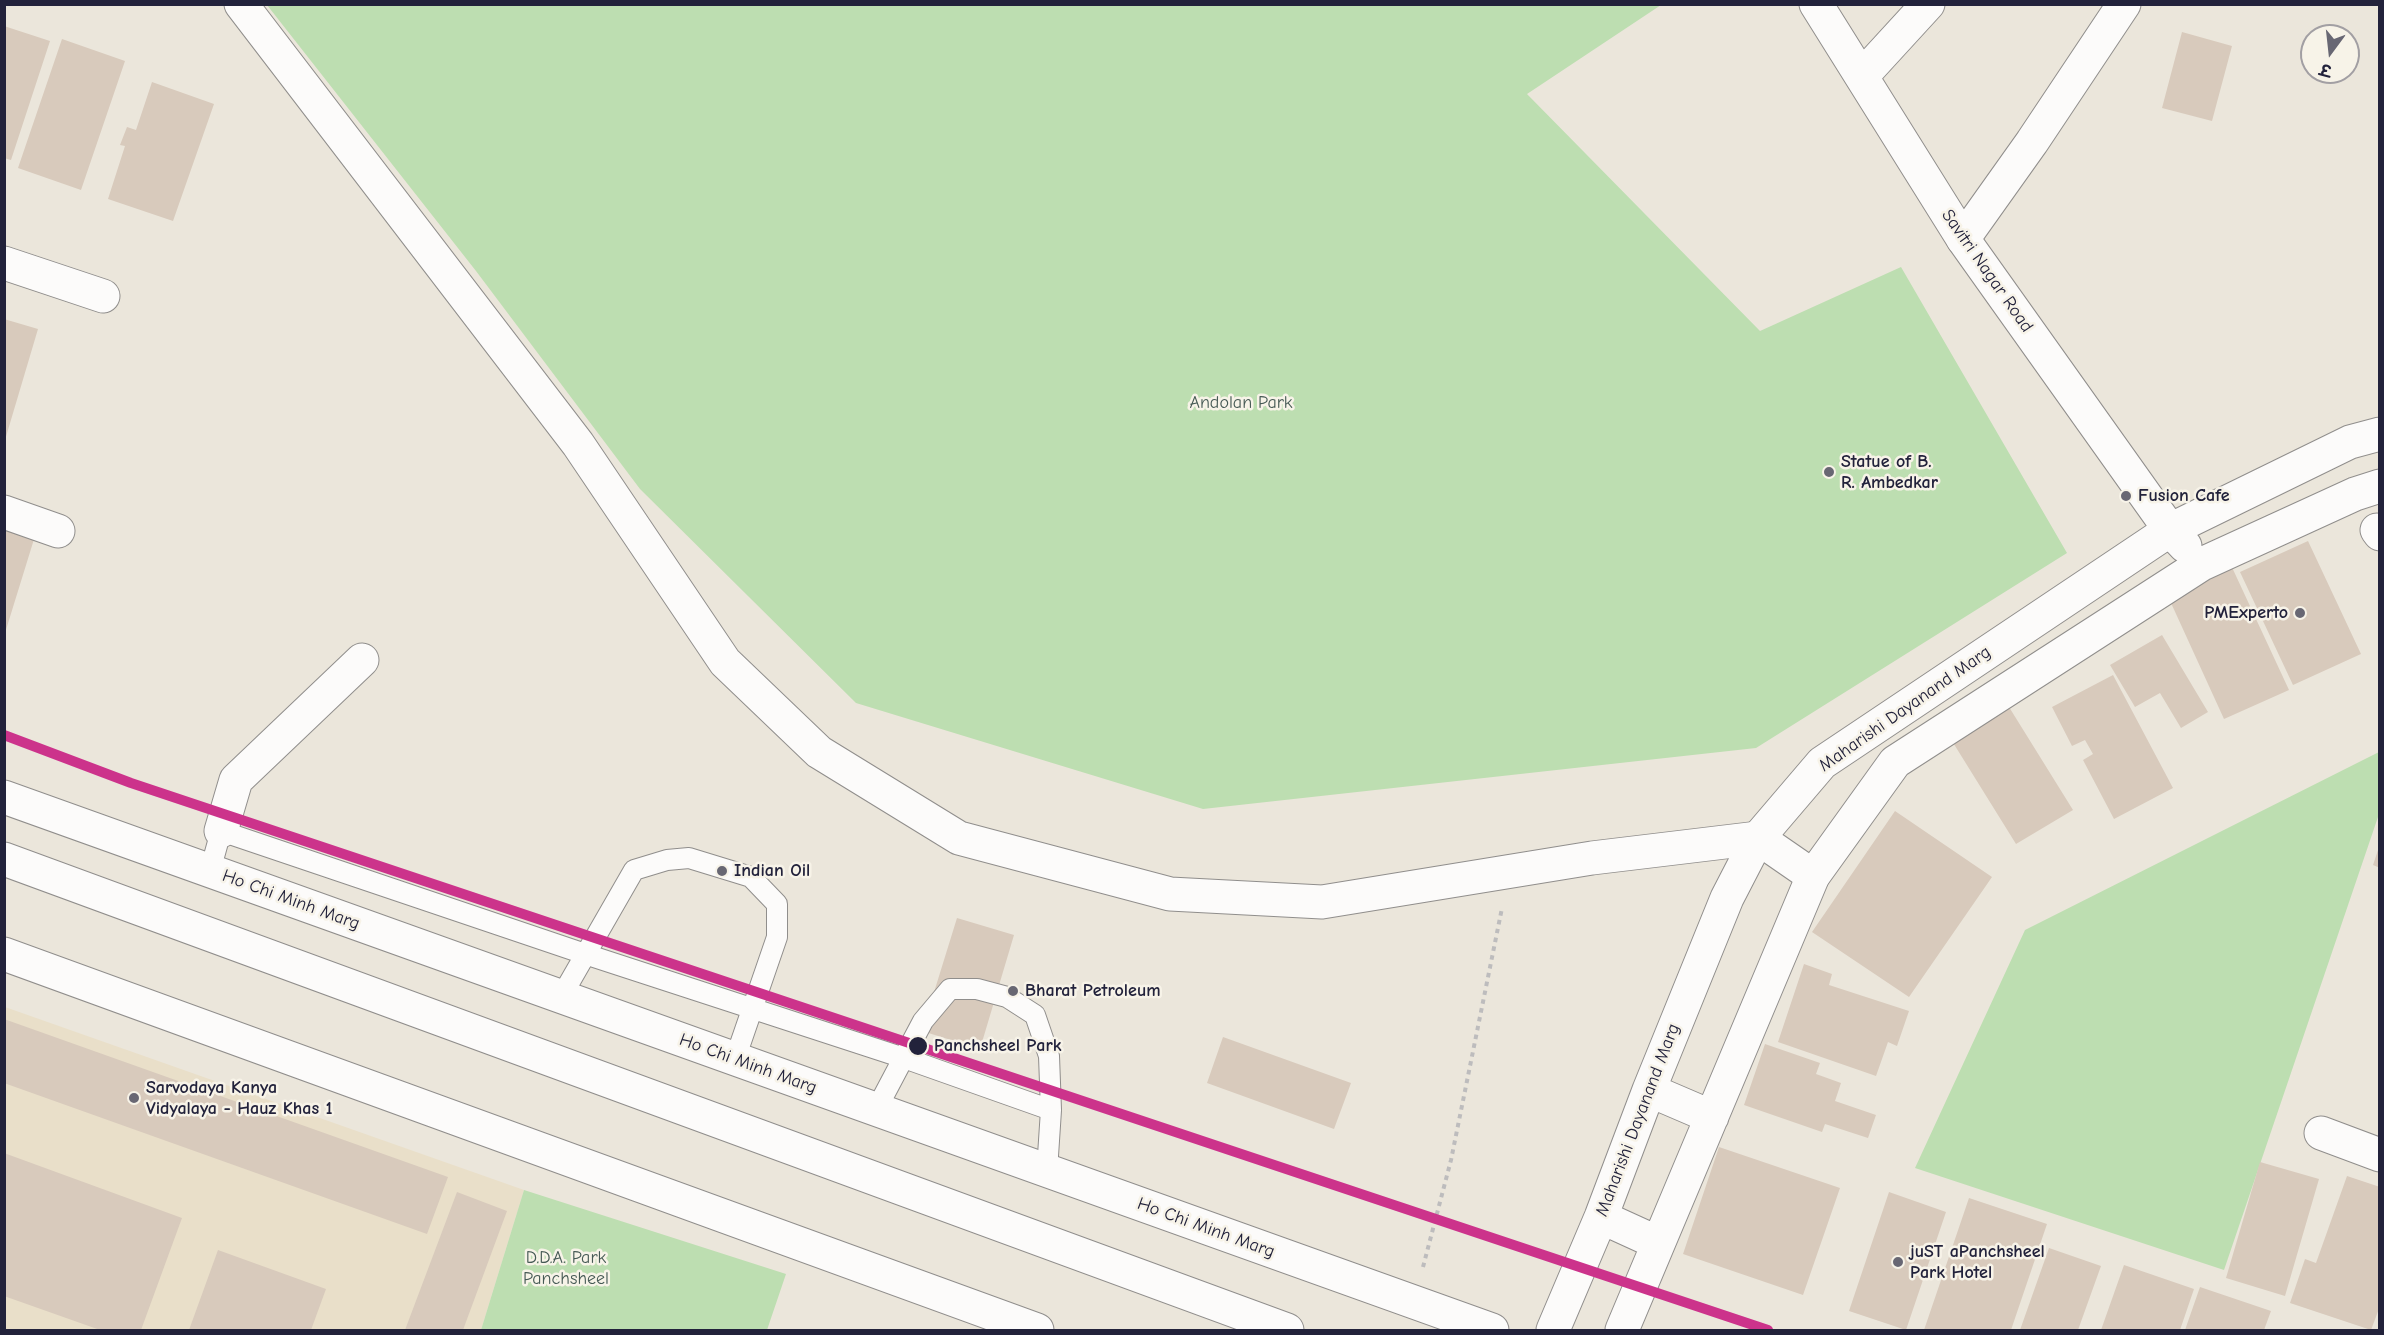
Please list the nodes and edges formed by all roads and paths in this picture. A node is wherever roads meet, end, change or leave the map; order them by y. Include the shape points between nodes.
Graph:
1 (241, 4) edge
2 (1928, 4) edge
3 (2124, 4) edge
4 (1822, 7) edge
5 (1862, 76) junction
6 (1963, 238) junction
7 (4, 263) edge
8 (103, 296) dead end
9 (2379, 434) edge
10 (2379, 486) edge
11 (4, 512) edge
12 (2170, 530) junction
13 (58, 531) dead end
14 (2202, 564) junction
15 (362, 660) dead end
16 (4, 797) edge
17 (222, 831) junction
18 (1758, 838) junction
19 (4, 859) edge
20 (210, 871) junction
21 (1510, 872) junction
22 (1813, 876) junction
23 (4, 954) edge
24 (585, 954) junction
25 (561, 997) junction
26 (752, 1009) junction
27 (904, 1058) junction
28 (735, 1059) junction
29 (1648, 1090) junction
30 (876, 1110) junction
31 (1051, 1110) junction
32 (1712, 1118) junction
33 (2321, 1132) dead end
34 (2379, 1155) edge
35 (1047, 1171) junction
36 (1601, 1216) junction
37 (1658, 1243) junction
38 (1414, 1302) junction
39 (1630, 1328) edge
40 (1037, 1330) edge
41 (1287, 1330) edge
42 (1492, 1330) edge
43 (1553, 1330) edge

1 - 21 street via 578,444 725,662 819,752 959,837 1170,894 1323,902
2 - 5 street
3 - 6 street
4 - 5 street, Savitri Nagar Road
5 - 6 street, Savitri Nagar Road
6 - 12 street, Savitri Nagar Road
7 - 8 street
9 - 12 street, Maharishi Dayanand Marg via 2349,442
10 - 14 street, Maharishi Dayanand Marg
11 - 13 street
12 - 14 street, Savitri Nagar Road
12 - 18 street, Maharishi Dayanand Marg via 1822,763
14 - 22 street, Maharishi Dayanand Marg via 1895,762
15 - 17 street via 236,780
16 - 20 street, Ho Chi Minh Marg
17 - 20 lane
17 - 24 lane
18 - 21 street
18 - 22 street
18 - 29 street, Maharishi Dayanand Marg via 1727,898
19 - 41 street
20 - 25 street, Ho Chi Minh Marg
21 - 38 path via 1451,1160
22 - 32 street, Maharishi Dayanand Marg
23 - 40 street
24 - 25 lane
24 - 26 lane
24 - 26 lane via 634,870 689,858 751,877 777,904 777,937
25 - 28 street, Ho Chi Minh Marg
26 - 27 lane
26 - 28 lane
27 - 30 lane
27 - 31 lane
27 - 31 lane via 923,1021 950,989 977,988 1007,996 1035,1015 1049,1056
28 - 30 street, Ho Chi Minh Marg
29 - 32 street
29 - 36 street, Maharishi Dayanand Marg
30 - 35 street, Ho Chi Minh Marg
31 - 35 lane
32 - 37 street, Maharishi Dayanand Marg
33 - 34 street
35 - 38 street, Ho Chi Minh Marg
36 - 37 street
36 - 43 street, Maharishi Dayanand Marg
37 - 39 street, Maharishi Dayanand Marg
38 - 42 street, Ho Chi Minh Marg

